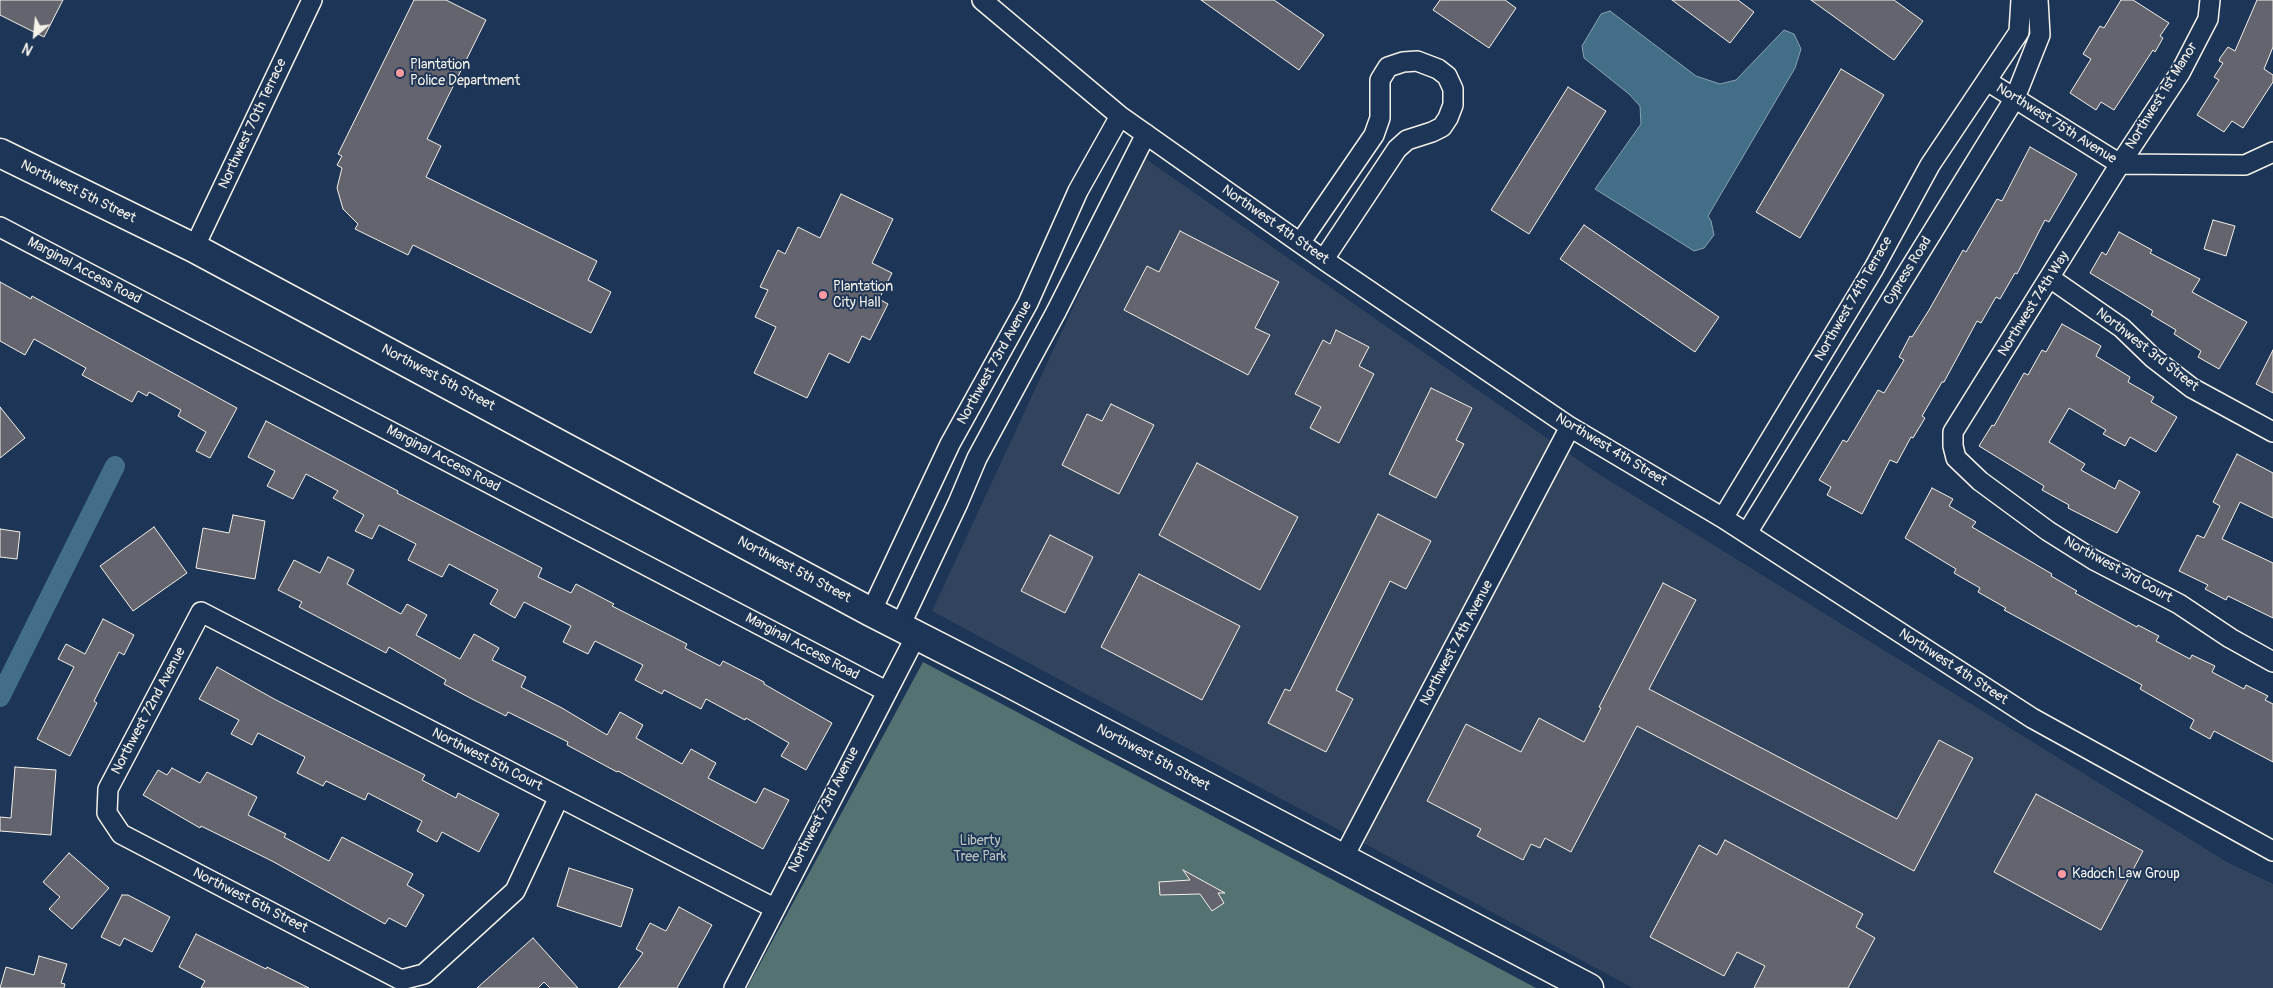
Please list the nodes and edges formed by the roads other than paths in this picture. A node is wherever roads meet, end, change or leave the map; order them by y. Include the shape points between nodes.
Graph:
1 (312, 0) edge
2 (982, 0) edge
3 (2021, 0) edge
4 (2038, 0) edge
5 (2210, 0) edge
6 (1987, 81) junction
7 (2015, 98) junction
8 (1120, 116) junction
9 (1146, 134) junction
10 (2273, 152) edge
11 (0, 153) edge
12 (2120, 164) junction
13 (0, 226) edge
14 (1300, 243) junction
15 (194, 248) junction
16 (1324, 259) junction
17 (2050, 278) junction
18 (1570, 427) junction
19 (2273, 432) edge
20 (1953, 446) joint
21 (1723, 518) junction
22 (1747, 533) junction
23 (201, 612) joint
24 (871, 612) junction
25 (908, 630) junction
26 (2273, 662) edge
27 (886, 691) junction
28 (559, 797) junction
29 (107, 813) joint
30 (2273, 851) edge
31 (1343, 858) junction
32 (774, 908) junction
33 (734, 988) edge
34 (1588, 988) edge

1 - 15 street, Northwest 70th Terrace
2 - 8 street, Northwest 4th Street
3 - 6 street via 2019,32
4 - 7 street, Cypress Road via 2040,35
5 - 12 street, Northwest 1st Manor via 2208,20 2180,73
6 - 7 street, Northwest 75th Avenue
6 - 21 street, Northwest 74th Terrace via 1930,165 1874,268
7 - 12 street, Northwest 75th Avenue
7 - 22 street, Cypress Road
8 - 9 street, Northwest 4th Street
8 - 24 street, Northwest 73rd Avenue via 1078,191 1028,303 950,444
9 - 14 street, Northwest 4th Street
9 - 25 street, Northwest 73rd Avenue via 1056,312 977,458
10 - 12 street, Northwest 75th Avenue via 2245,165
11 - 15 street, Northwest 5th Street
12 - 17 street, Northwest 74th Way
13 - 27 street, Marginal Access Road
14 - 16 street, Northwest 4th Street
14 - 16 street via 1374,135 1380,118 1380,80 1388,67 1417,61 1438,68 1447,76 1453,90 1453,105 1448,118 1442,127 1407,140 1397,150
15 - 24 street, Northwest 5th Street
16 - 18 street, Northwest 4th Street
17 - 19 street, Northwest 3rd Street via 2122,328 2153,358 2192,388
17 - 20 street, Northwest 74th Way via 1953,432
18 - 21 street, Northwest 4th Street
18 - 31 street, Northwest 74th Avenue
20 - 26 street, Northwest 3rd Court via 1956,458 1980,481 2048,531 2094,560 2179,604
21 - 22 street, Northwest 4th Street
22 - 30 street, Northwest 4th Street via 2032,718
23 - 28 street, Northwest 5th Court
23 - 29 street, Northwest 72nd Avenue via 108,790
24 - 25 street, Northwest 5th Street
25 - 27 street, Northwest 73rd Avenue
25 - 31 street, Northwest 5th Street
27 - 32 street, Northwest 73rd Avenue
28 - 29 street, Northwest 6th Street via 515,892 424,974 402,980 121,834
28 - 32 street, Northwest 5th Court
31 - 34 street, Northwest 5th Street
32 - 33 street, Northwest 73rd Avenue

